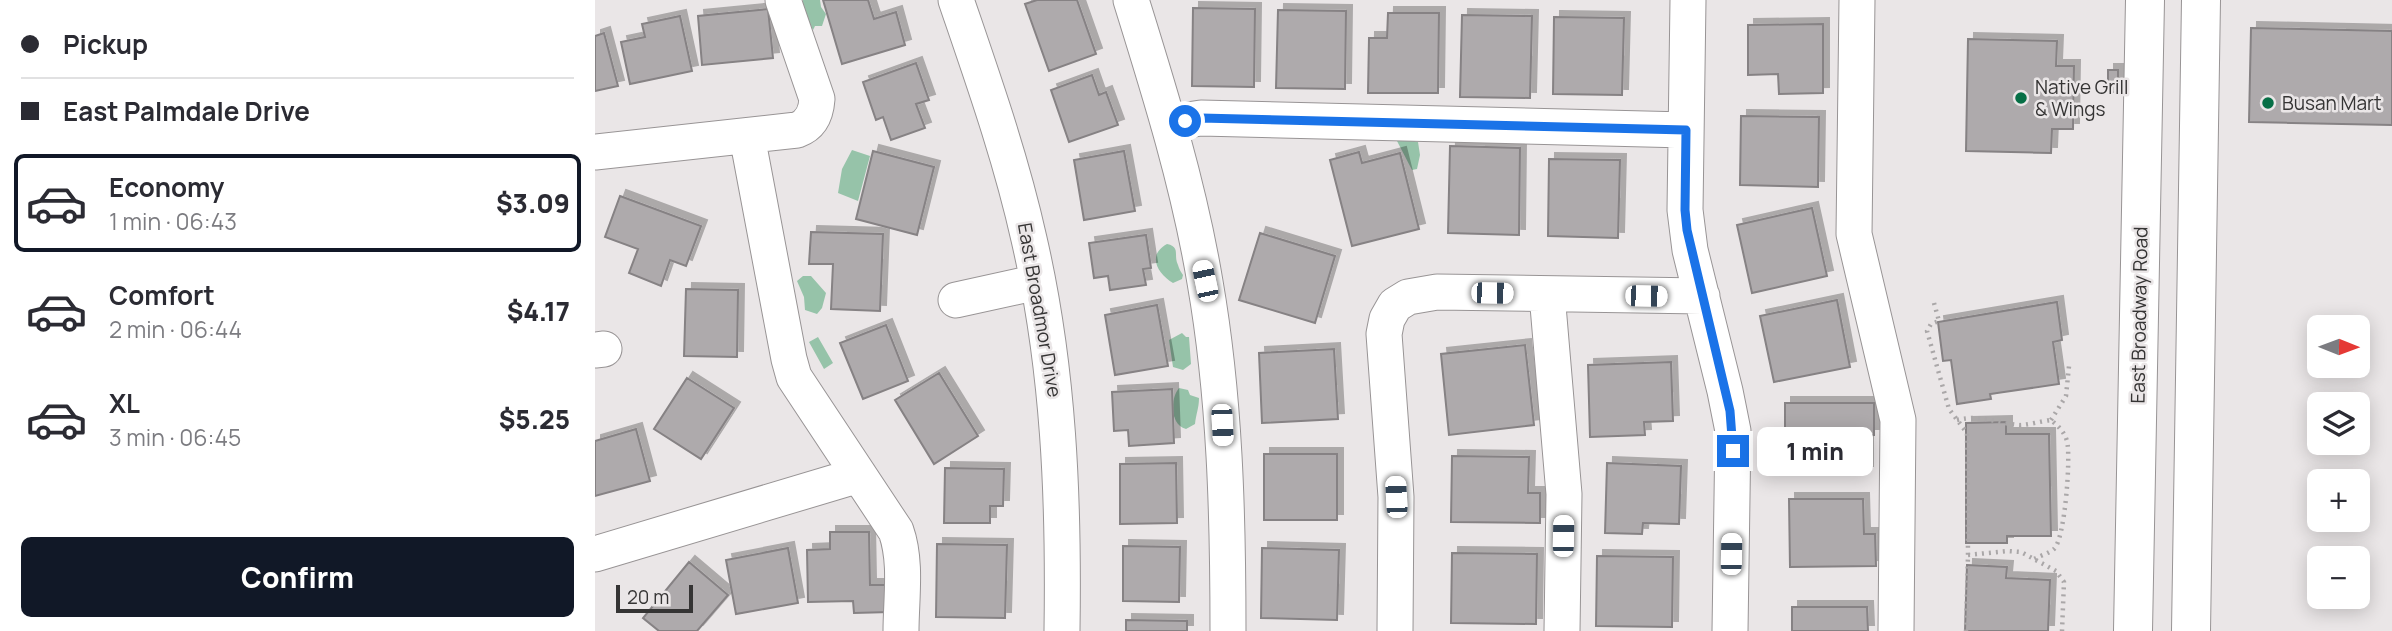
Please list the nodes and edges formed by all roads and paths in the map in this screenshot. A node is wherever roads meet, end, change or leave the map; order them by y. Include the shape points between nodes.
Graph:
1 (783, 0) edge
2 (956, 0) edge
3 (1132, 0) edge
4 (1688, 0) edge
5 (1857, 0) edge
6 (2145, 0) edge
7 (2201, 0) edge
8 (1168, 123) junction
9 (1686, 130) junction
10 (747, 136) junction
11 (595, 152) edge
12 (1038, 282) junction
13 (1547, 295) junction
14 (1702, 296) junction
15 (956, 300) dead end
16 (1934, 303) dead end
17 (2069, 366) dead end
18 (1957, 419) junction
19 (2050, 420) junction
20 (859, 475) junction
21 (595, 554) edge
22 (1968, 555) junction
23 (2034, 559) junction
24 (901, 631) edge
25 (1062, 631) edge
26 (1228, 631) edge
27 (1395, 631) edge
28 (1562, 631) edge
29 (1730, 631) edge
30 (1896, 631) edge
31 (1966, 631) edge
32 (2062, 631) edge
33 (2133, 631) edge
34 (2191, 631) edge

1 - 10 street via 816,107 804,128
2 - 12 street, East Broadmor Drive via 1007,153
3 - 8 street
4 - 9 street
5 - 30 street via 1854,234 1898,420
6 - 33 main road, East Broadway Road
7 - 34 main road
8 - 9 street via 1201,118
8 - 26 street via 1205,281 1220,382
9 - 14 street via 1686,220
10 - 11 street
10 - 20 street via 794,377
12 - 15 street
12 - 25 street, East Broadmor Drive via 1061,454
13 - 14 street
13 - 27 street via 1423,293 1395,305 1387,319 1384,348 1396,497
13 - 28 street via 1564,494
14 - 29 street via 1733,431
16 - 18 path via 1939,321 1927,331 1949,409
17 - 19 path via 2066,396
18 - 19 path via 1982,417 2021,426
18 - 22 path via 1967,433
19 - 23 path via 2063,430 2068,444 2066,501 2055,548
20 - 21 street
20 - 24 street via 901,544
22 - 23 path via 2008,551
22 - 31 path
23 - 32 path via 2056,571 2064,582

